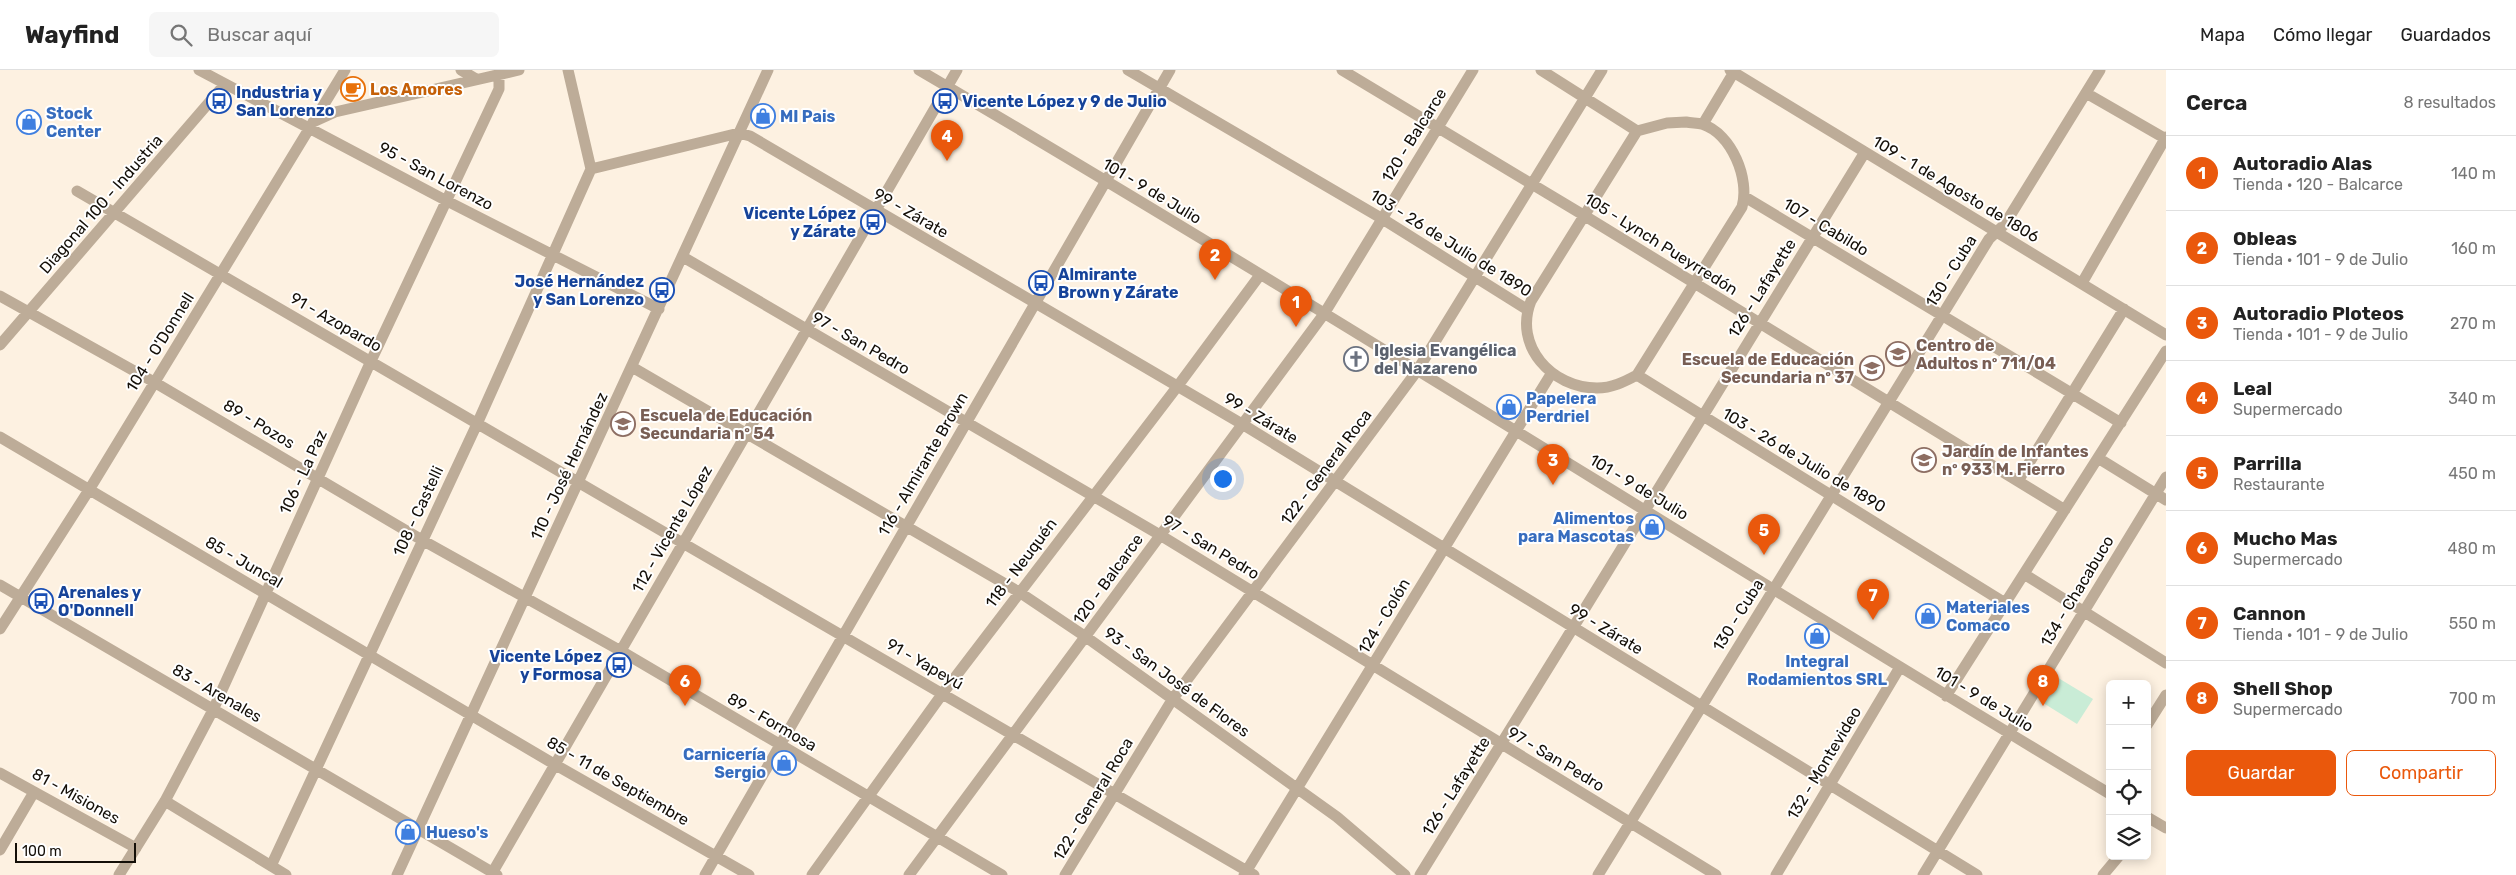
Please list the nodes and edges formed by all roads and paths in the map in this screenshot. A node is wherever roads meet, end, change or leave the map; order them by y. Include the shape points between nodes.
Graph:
1 (199, 70) edge
2 (345, 70) edge
3 (461, 70) edge
4 (519, 70) edge
5 (568, 70) edge
6 (768, 70) edge
7 (919, 70) edge
8 (957, 70) edge
9 (1128, 70) edge
10 (1170, 70) edge
11 (1342, 70) edge
12 (1473, 70) edge
13 (1541, 70) edge
14 (1602, 70) edge
15 (2100, 70) edge
16 (1732, 71) edge
17 (1357, 73) edge
18 (499, 74) junction
19 (476, 79) junction
20 (225, 84) junction
21 (947, 87) junction
22 (1159, 88) junction
23 (2086, 93) junction
24 (1585, 97) junction
25 (1702, 124) junction
26 (311, 125) junction
27 (1438, 128) junction
28 (1637, 130) junction
29 (739, 133) junction
30 (2166, 138) edge
31 (1865, 152) junction
32 (591, 169) junction
33 (1105, 181) junction
34 (1532, 184) junction
35 (77, 191) dead end
36 (1745, 197) junction
37 (447, 201) junction
38 (874, 210) junction
39 (115, 212) junction
40 (1585, 216) junction
41 (1381, 218) junction
42 (1996, 232) junction
43 (1812, 238) junction
44 (553, 256) junction
45 (683, 257) junction
46 (221, 275) junction
47 (1260, 275) junction
48 (1474, 276) junction
49 (2082, 283) junction
50 (1695, 284) junction
51 (0, 296) edge
52 (1035, 304) junction
53 (659, 308) junction
54 (2124, 309) junction
55 (1528, 310) junction
56 (29, 312) junction
57 (1324, 314) junction
58 (1941, 317) junction
59 (1759, 323) junction
60 (805, 330) junction
61 (2166, 335) edge
62 (0, 345) edge
63 (2166, 351) edge
64 (371, 361) junction
65 (632, 368) junction
66 (1417, 371) junction
67 (1551, 374) junction
68 (1637, 375) junction
69 (154, 382) junction
70 (1177, 387) junction
71 (2072, 395) junction
72 (1887, 403) junction
73 (1703, 418) junction
74 (966, 422) junction
75 (2121, 423) junction
76 (476, 424) junction
77 (1242, 424) junction
78 (747, 433) junction
79 (1516, 433) junction
80 (0, 437) edge
81 (2098, 458) junction
82 (2166, 477) edge
83 (318, 478) junction
84 (2018, 481) junction
85 (579, 482) junction
86 (1335, 482) junction
87 (89, 490) junction
88 (2156, 494) junction
89 (1093, 495) junction
90 (1830, 496) junction
91 (2166, 500) edge
92 (1646, 510) junction
93 (2065, 510) junction
94 (907, 525) junction
95 (1160, 535) junction
96 (422, 540) junction
97 (682, 544) junction
98 (1444, 549) junction
99 (2024, 574) junction
100 (0, 585) edge
101 (1773, 589) junction
102 (1019, 592) junction
103 (1253, 592) junction
104 (265, 593) junction
105 (20, 596) junction
106 (525, 600) junction
107 (2005, 603) junction
108 (2084, 612) junction
109 (1573, 628) junction
110 (0, 629) edge
111 (842, 634) junction
112 (1086, 637) junction
113 (621, 651) junction
114 (369, 654) junction
115 (2166, 663) edge
116 (1372, 666) junction
117 (1900, 667) junction
118 (943, 694) junction
119 (2166, 695) edge
120 (1946, 696) junction
121 (1172, 700) junction
122 (1702, 704) junction
123 (213, 710) junction
124 (472, 714) junction
125 (2151, 719) edge
126 (1014, 734) junction
127 (2010, 734) junction
128 (1501, 745) junction
129 (779, 746) junction
130 (554, 764) junction
131 (316, 769) junction
132 (0, 773) edge
133 (1831, 786) junction
134 (1297, 789) junction
135 (2106, 789) edge
136 (34, 792) junction
137 (1115, 793) junction
138 (868, 797) junction
139 (165, 801) junction
140 (2151, 820) edge
141 (1630, 822) junction
142 (2166, 828) edge
143 (419, 829) junction
144 (937, 837) junction
145 (136, 848) junction
146 (0, 850) edge
147 (1937, 851) junction
148 (716, 856) junction
149 (2116, 860) edge
150 (271, 866) junction
151 (493, 874) edge
152 (1248, 874) edge
153 (119, 875) edge
154 (286, 875) edge
155 (397, 875) edge
156 (705, 875) edge
157 (749, 875) edge
158 (812, 875) edge
159 (909, 875) edge
160 (1002, 875) edge
161 (1065, 875) edge
162 (1405, 875) edge
163 (1420, 875) edge
164 (1598, 875) edge
165 (1716, 875) edge
166 (1776, 875) edge
167 (1923, 875) edge
168 (1977, 875) edge
169 (2103, 875) edge

1 - 20 street, 95 - San Lorenzo
2 - 26 street, 104 - O'Donnell
3 - 19 street
4 - 18 street
5 - 32 street
6 - 29 street, 110 - José Hernández
7 - 21 street, 101 - 9 de Julio
8 - 21 street, 112 - Vicente López
9 - 22 street, 103 - 26 de Julio de 1890
10 - 22 street, 116 - Almirante Brown
11 - 17 street, 105 - Lynch Pueyrredón
12 - 27 street, 120 - Balcarce
13 - 24 street
14 - 24 street, 122 - General Roca
15 - 23 street, 130 - Cuba
16 - 25 street
16 - 31 street, 109 - 1 de Agosto de 1806
17 - 27 street, 105 - Lynch Pueyrredón
18 - 19 street
18 - 37 street, 106 - La Paz via 499,89
19 - 26 street via 335,112
20 - 26 street, 95 - San Lorenzo
20 - 39 street, Diagonal 100 - Industria
21 - 33 street, 101 - 9 de Julio
21 - 38 street, 112 - Vicente López
22 - 33 street, 116 - Almirante Brown
22 - 41 street, 103 - 26 de Julio de 1890
23 - 30 street
23 - 42 street, 130 - Cuba via 2005,224
24 - 28 street
24 - 34 street, 122 - General Roca
25 - 28 street via 1667,123
25 - 36 street via 1734,154 1742,174
26 - 37 street, 95 - San Lorenzo
26 - 46 street, 104 - O'Donnell
27 - 34 street, 105 - Lynch Pueyrredón
27 - 41 street, 120 - Balcarce
28 - 40 street
29 - 32 street
29 - 38 street, 99 - Zárate via 750,136
29 - 45 street, 110 - José Hernández
30 - 49 street
31 - 42 street, 109 - 1 de Agosto de 1806
31 - 43 street, 126 - Lafayette
32 - 44 street, 108 - Castelli
33 - 47 street, 101 - 9 de Julio
33 - 52 street, 116 - Almirante Brown
34 - 40 street, 105 - Lynch Pueyrredón
34 - 48 street, 122 - General Roca
35 - 39 street, 91 - Azopardo
36 - 43 street, 107 - Cabildo
36 - 50 street
37 - 44 street, 95 - San Lorenzo
37 - 64 street, 106 - La Paz
38 - 52 street, 99 - Zárate
38 - 60 street, 112 - Vicente López
39 - 46 street, 91 - Azopardo
39 - 56 street, Diagonal 100 - Industria
40 - 50 street, 105 - Lynch Pueyrredón
40 - 55 street
41 - 48 street, 103 - 26 de Julio de 1890
41 - 57 street, 120 - Balcarce
42 - 49 street, 109 - 1 de Agosto de 1806
42 - 58 street, 130 - Cuba
43 - 58 street, 107 - Cabildo
43 - 59 street, 126 - Lafayette
44 - 53 street, 95 - San Lorenzo
44 - 76 street, 108 - Castelli
45 - 53 street, 110 - José Hernández
45 - 60 street, 97 - San Pedro
46 - 64 street, 91 - Azopardo
46 - 69 street, 104 - O'Donnell
47 - 57 street, 101 - 9 de Julio
47 - 70 street, 118 - Neuquén
48 - 55 street, 103 - 26 de Julio de 1890
48 - 66 street, 122 - General Roca
49 - 54 street, 109 - 1 de Agosto de 1806
50 - 59 street, 105 - Lynch Pueyrredón
50 - 68 street
51 - 56 street, 89 - Pozos
52 - 70 street, 99 - Zárate
52 - 74 street, 116 - Almirante Brown
53 - 65 street, 110 - José Hernández
54 - 61 street, 109 - 1 de Agosto de 1806
54 - 71 street
55 - 67 street, 103 - 26 de Julio de 1890 via 1531,344
56 - 62 street, Diagonal 100 - Industria
56 - 69 street, 89 - Pozos
57 - 66 street, 101 - 9 de Julio
57 - 77 street, 120 - Balcarce
58 - 71 street, 107 - Cabildo
58 - 72 street, 130 - Cuba
59 - 72 street, 105 - Lynch Pueyrredón
59 - 73 street, 126 - Lafayette
60 - 74 street, 97 - San Pedro
60 - 78 street, 112 - Vicente López
63 - 75 street
64 - 76 street, 91 - Azopardo
64 - 83 street, 106 - La Paz
65 - 78 street, 93 - San José de Flores
65 - 85 street, 110 - José Hernández
66 - 79 street, 101 - 9 de Julio
66 - 86 street, 122 - General Roca
67 - 68 street, 103 - 26 de Julio de 1890 via 1572,384 1597,388 1616,385
67 - 79 street, 124 - Colón
68 - 73 street, 103 - 26 de Julio de 1890
69 - 83 street, 89 - Pozos
69 - 87 street, 104 - O'Donnell
70 - 77 street, 99 - Zárate
70 - 89 street, 118 - Neuquén
71 - 75 street, 107 - Cabildo
71 - 84 street
72 - 84 street, 105 - Lynch Pueyrredón
72 - 90 street, 130 - Cuba
73 - 90 street, 103 - 26 de Julio de 1890
73 - 92 street, 126 - Lafayette
74 - 89 street, 97 - San Pedro
74 - 94 street, 116 - Almirante Brown
75 - 81 street
76 - 85 street, 91 - Azopardo
76 - 96 street, 108 - Castelli
77 - 86 street, 99 - Zárate
77 - 95 street, 120 - Balcarce
78 - 94 street, 93 - San José de Flores
78 - 97 street, 112 - Vicente López
79 - 92 street, 101 - 9 de Julio
79 - 98 street, 124 - Colón
80 - 87 street, 85 - Juncal
81 - 88 street
81 - 93 street
82 - 88 street, 134 - Chacabuco
83 - 96 street, 89 - Pozos
83 - 104 street, 106 - La Paz
84 - 93 street, 105 - Lynch Pueyrredón
85 - 97 street, 91 - Yapeyú
85 - 106 street, 110 - José Hernández
86 - 98 street, 99 - Zárate
86 - 103 street, 122 - General Roca
87 - 104 street, 85 - Juncal
87 - 105 street, 104 - O'Donnell
88 - 91 street
88 - 108 street, 134 - Chacabuco
89 - 95 street, 97 - San Pedro
89 - 102 street, 118 - Neuquén
90 - 101 street, 130 - Cuba
90 - 107 street, 103 - 26 de Julio de 1890
92 - 101 street, 101 - 9 de Julio
92 - 109 street, 126 - Lafayette
93 - 99 street
94 - 102 street, 93 - San José de Flores
94 - 111 street, 116 - Almirante Brown
95 - 103 street, 97 - San Pedro
95 - 112 street, 120 - Balcarce
96 - 106 street, 89 - Pozos
96 - 114 street, 108 - Castelli
97 - 111 street, 91 - Yapeyú
97 - 113 street, 112 - Vicente López
98 - 109 street, 99 - Zárate
98 - 116 street, 124 - Colón
99 - 107 street
99 - 108 street
100 - 105 street, 83 - Arenales
101 - 117 street, 101 - 9 de Julio
101 - 122 street, 130 - Cuba
102 - 112 street, 93 - San José de Flores
102 - 118 street, 118 - Neuquén
103 - 116 street, 97 - San Pedro
103 - 121 street, 122 - General Roca
104 - 114 street, 85 - Juncal
104 - 123 street, 106 - La Paz
105 - 110 street, 104 - O'Donnell
105 - 123 street, 83 - Arenales
106 - 113 street, 89 - Formosa
106 - 124 street, 110 - José Hernández
107 - 120 street
108 - 115 street
108 - 127 street, 134 - Chacabuco
109 - 122 street, 99 - Zárate
109 - 128 street, 126 - Lafayette
111 - 118 street, 91 - Yapeyú
111 - 129 street, 116 - Almirante Brown
112 - 121 street, 93 - San José de Flores
112 - 126 street, 120 - Balcarce
113 - 129 street, 89 - Formosa
113 - 130 street, 112 - Vicente López
114 - 124 street, 85 - Juncal
114 - 131 street, 108 - Castelli
116 - 128 street, 97 - San Pedro
116 - 134 street, 124 - Colón
117 - 120 street, 101 - 9 de Julio
117 - 133 street, 132 - Montevideo
118 - 126 street, 91 - Yapeyú
118 - 138 street, 118 - Neuquén
119 - 125 street
120 - 127 street, 101 - 9 de Julio
121 - 134 street, 93 - San José de Flores
121 - 137 street, 122 - General Roca
122 - 133 street, 99 - Zárate
122 - 141 street, 130 - Cuba
123 - 131 street, 83 - Arenales
123 - 139 street, 106 - La Paz
124 - 130 street, 85 - 11 de Septiembre
124 - 143 street, 110 - José Hernández
126 - 137 street, 91 - Yapeyú
126 - 144 street, 120 - Balcarce
127 - 135 street, 101 - 9 de Julio
127 - 147 street, 134 - Chacabuco
128 - 141 street, 97 - San Pedro
128 - 163 street, 126 - Lafayette
129 - 138 street, 89 - Formosa
129 - 148 street, 116 - Almirante Brown
130 - 148 street, 85 - 11 de Septiembre
130 - 151 street, 112 - Vicente López
131 - 143 street, 83 - Arenales
131 - 150 street, 108 - Castelli
132 - 136 street, 81 - Misiones
133 - 147 street, 99 - Zárate
133 - 166 street, 132 - Montevideo
134 - 152 street, 124 - Colón
134 - 162 street, 93 - San José de Flores via 1337,817
136 - 145 street, 81 - Misiones
136 - 146 street
137 - 152 street, 91 - Yapeyú
137 - 161 street, 122 - General Roca
138 - 144 street, 89 - Formosa
138 - 158 street, 118 - Neuquén
139 - 145 street, 106 - La Paz
139 - 150 street
140 - 142 street
141 - 164 street, 130 - Cuba
141 - 165 street, 97 - San Pedro
143 - 151 street, 83 - Arenales
143 - 155 street, 110 - José Hernández
144 - 159 street, 120 - Balcarce
144 - 160 street, 89 - Formosa
145 - 153 street, 106 - La Paz
147 - 167 street, 134 - Chacabuco
147 - 168 street, 99 - Zárate
148 - 156 street, 116 - Almirante Brown
148 - 157 street, 85 - 11 de Septiembre
149 - 169 street
150 - 154 street

